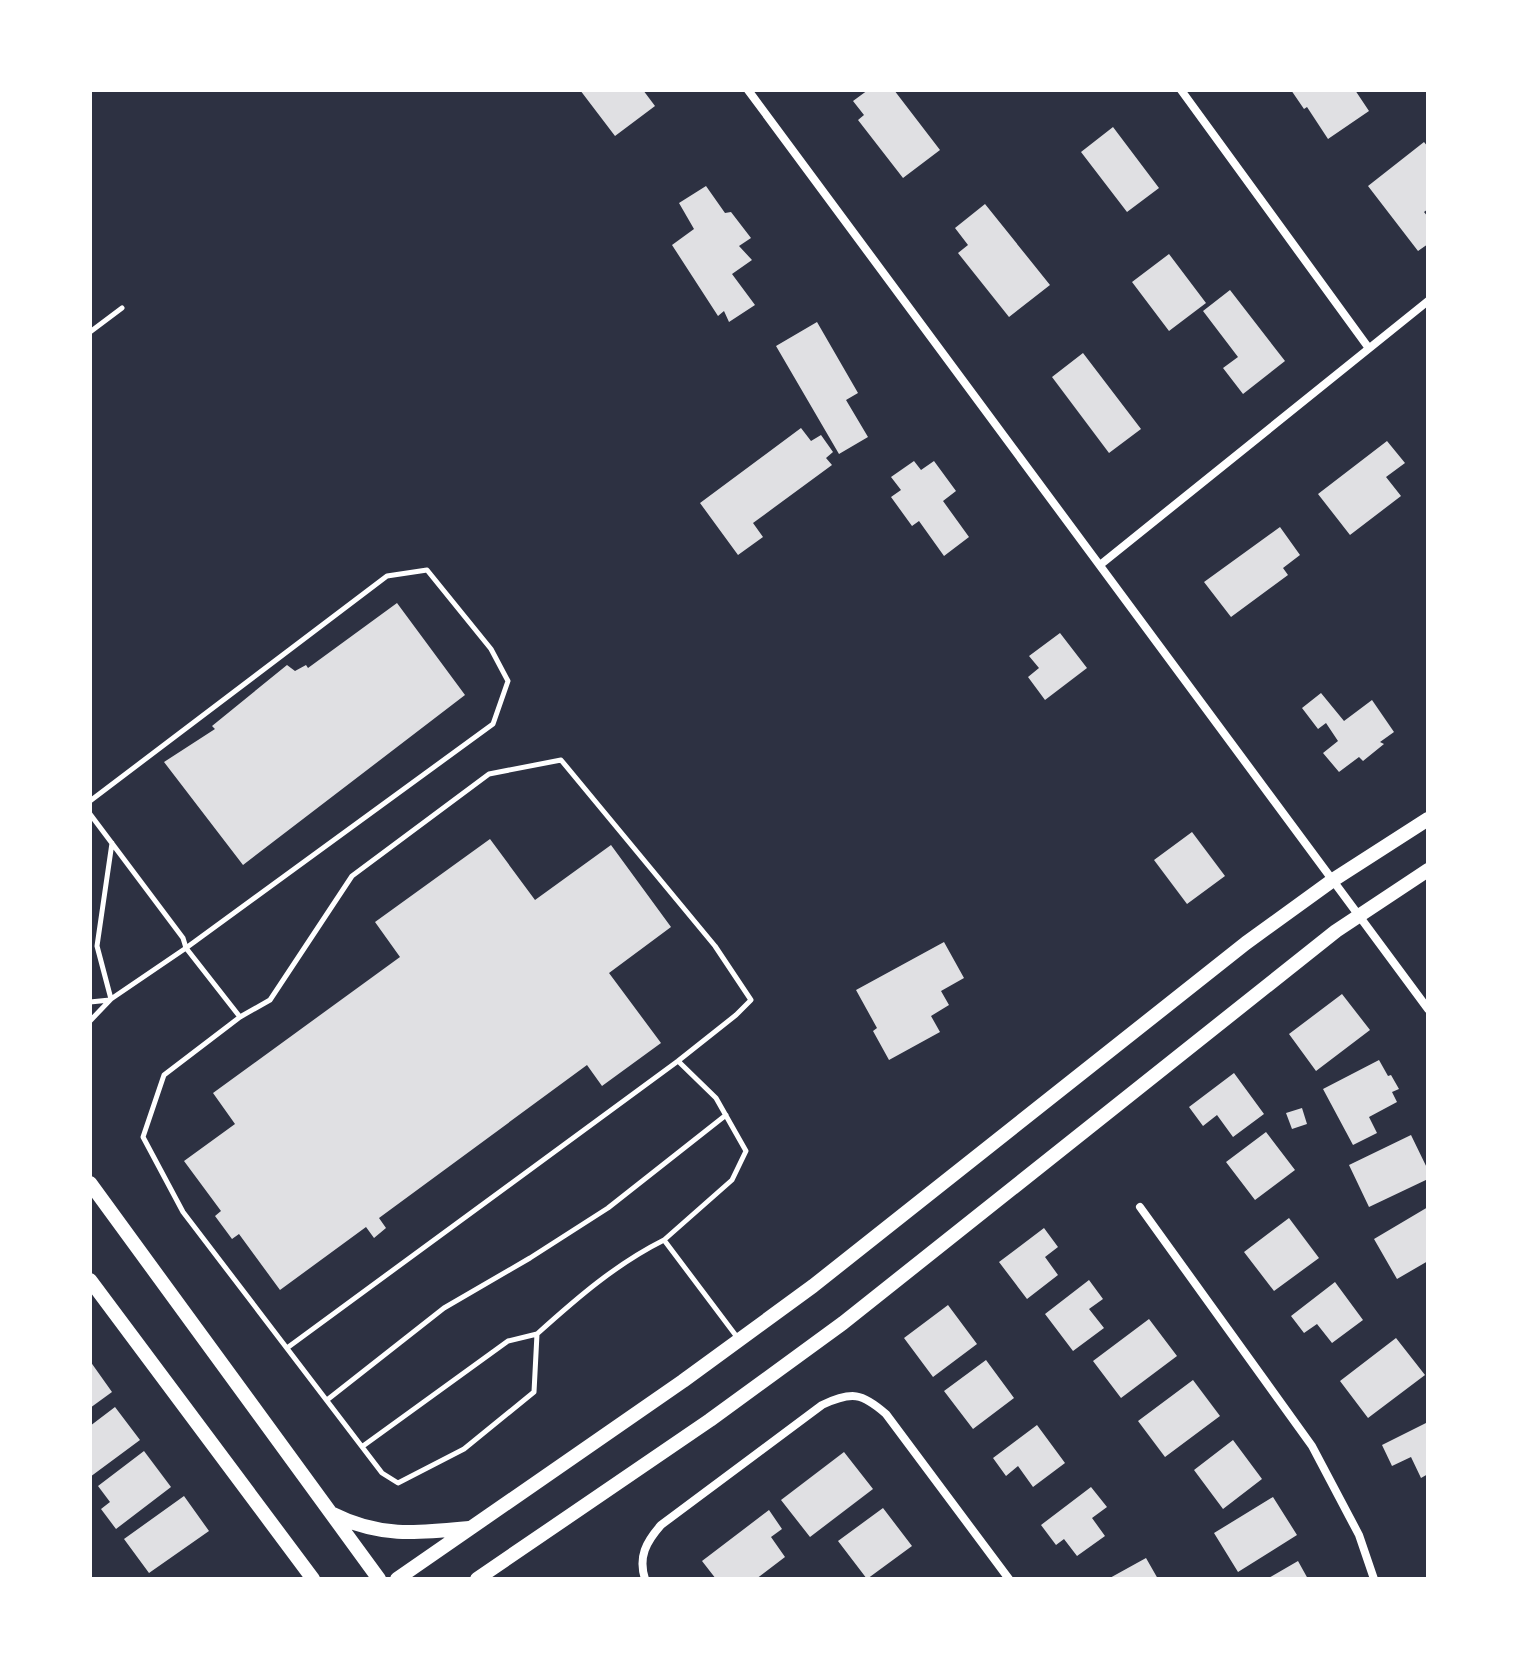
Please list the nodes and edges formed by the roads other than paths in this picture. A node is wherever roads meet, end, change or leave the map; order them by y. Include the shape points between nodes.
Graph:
1 (748, 90) edge
2 (1181, 90) edge
3 (1428, 301) edge
4 (122, 308) dead end
5 (90, 332) edge
6 (1368, 347) junction
7 (1100, 565) junction
8 (90, 801) edge
9 (90, 814) edge
10 (1428, 819) edge
11 (112, 843) junction
12 (1428, 870) edge
13 (1333, 880) junction
14 (1359, 915) junction
15 (186, 948) junction
16 (111, 999) junction
17 (90, 1002) edge
18 (1428, 1009) edge
19 (240, 1017) junction
20 (90, 1021) edge
21 (678, 1061) junction
22 (726, 1115) junction
23 (90, 1183) edge
24 (1140, 1207) dead end
25 (664, 1240) junction
26 (90, 1280) edge
27 (537, 1334) junction
28 (739, 1340) junction
29 (287, 1348) junction
30 (327, 1400) junction
31 (363, 1446) junction
32 (330, 1512) junction
33 (473, 1528) junction
34 (482, 1577) edge
35 (313, 1579) edge
36 (379, 1579) edge
37 (397, 1579) edge
38 (645, 1579) edge
39 (1009, 1579) edge
40 (1374, 1579) edge

1 - 7 street
2 - 6 street
3 - 6 street
4 - 5 lane
6 - 7 street
7 - 13 street
8 - 15 lane via 387,576 427,570 491,649 508,681 493,724
9 - 11 lane
10 - 13 main road
11 - 15 lane
11 - 16 lane via 97,946
12 - 14 main road
13 - 14 street
13 - 28 main road
14 - 18 street
14 - 34 main road via 843,1323
15 - 16 lane
15 - 19 lane
16 - 17 lane
16 - 20 lane
19 - 21 lane via 270,1000 352,876 489,774 561,760 715,946 751,1000
19 - 29 lane via 164,1075 143,1137 183,1212
21 - 22 lane
21 - 29 lane
22 - 25 lane via 746,1151 732,1180
22 - 30 lane via 608,1208 444,1308
23 - 32 main road
24 - 40 street via 1312,1446 1359,1535
25 - 27 lane via 585,1291
25 - 28 lane
26 - 35 main road
27 - 31 lane via 508,1341
27 - 31 lane via 534,1392 464,1449 398,1483 382,1473
28 - 33 main road
29 - 30 lane
30 - 31 lane
32 - 33 main road via 356,1526 404,1534
32 - 36 main road
33 - 37 main road
38 - 39 street via 642,1555 661,1525 810,1414 838,1397 857,1395 886,1414

